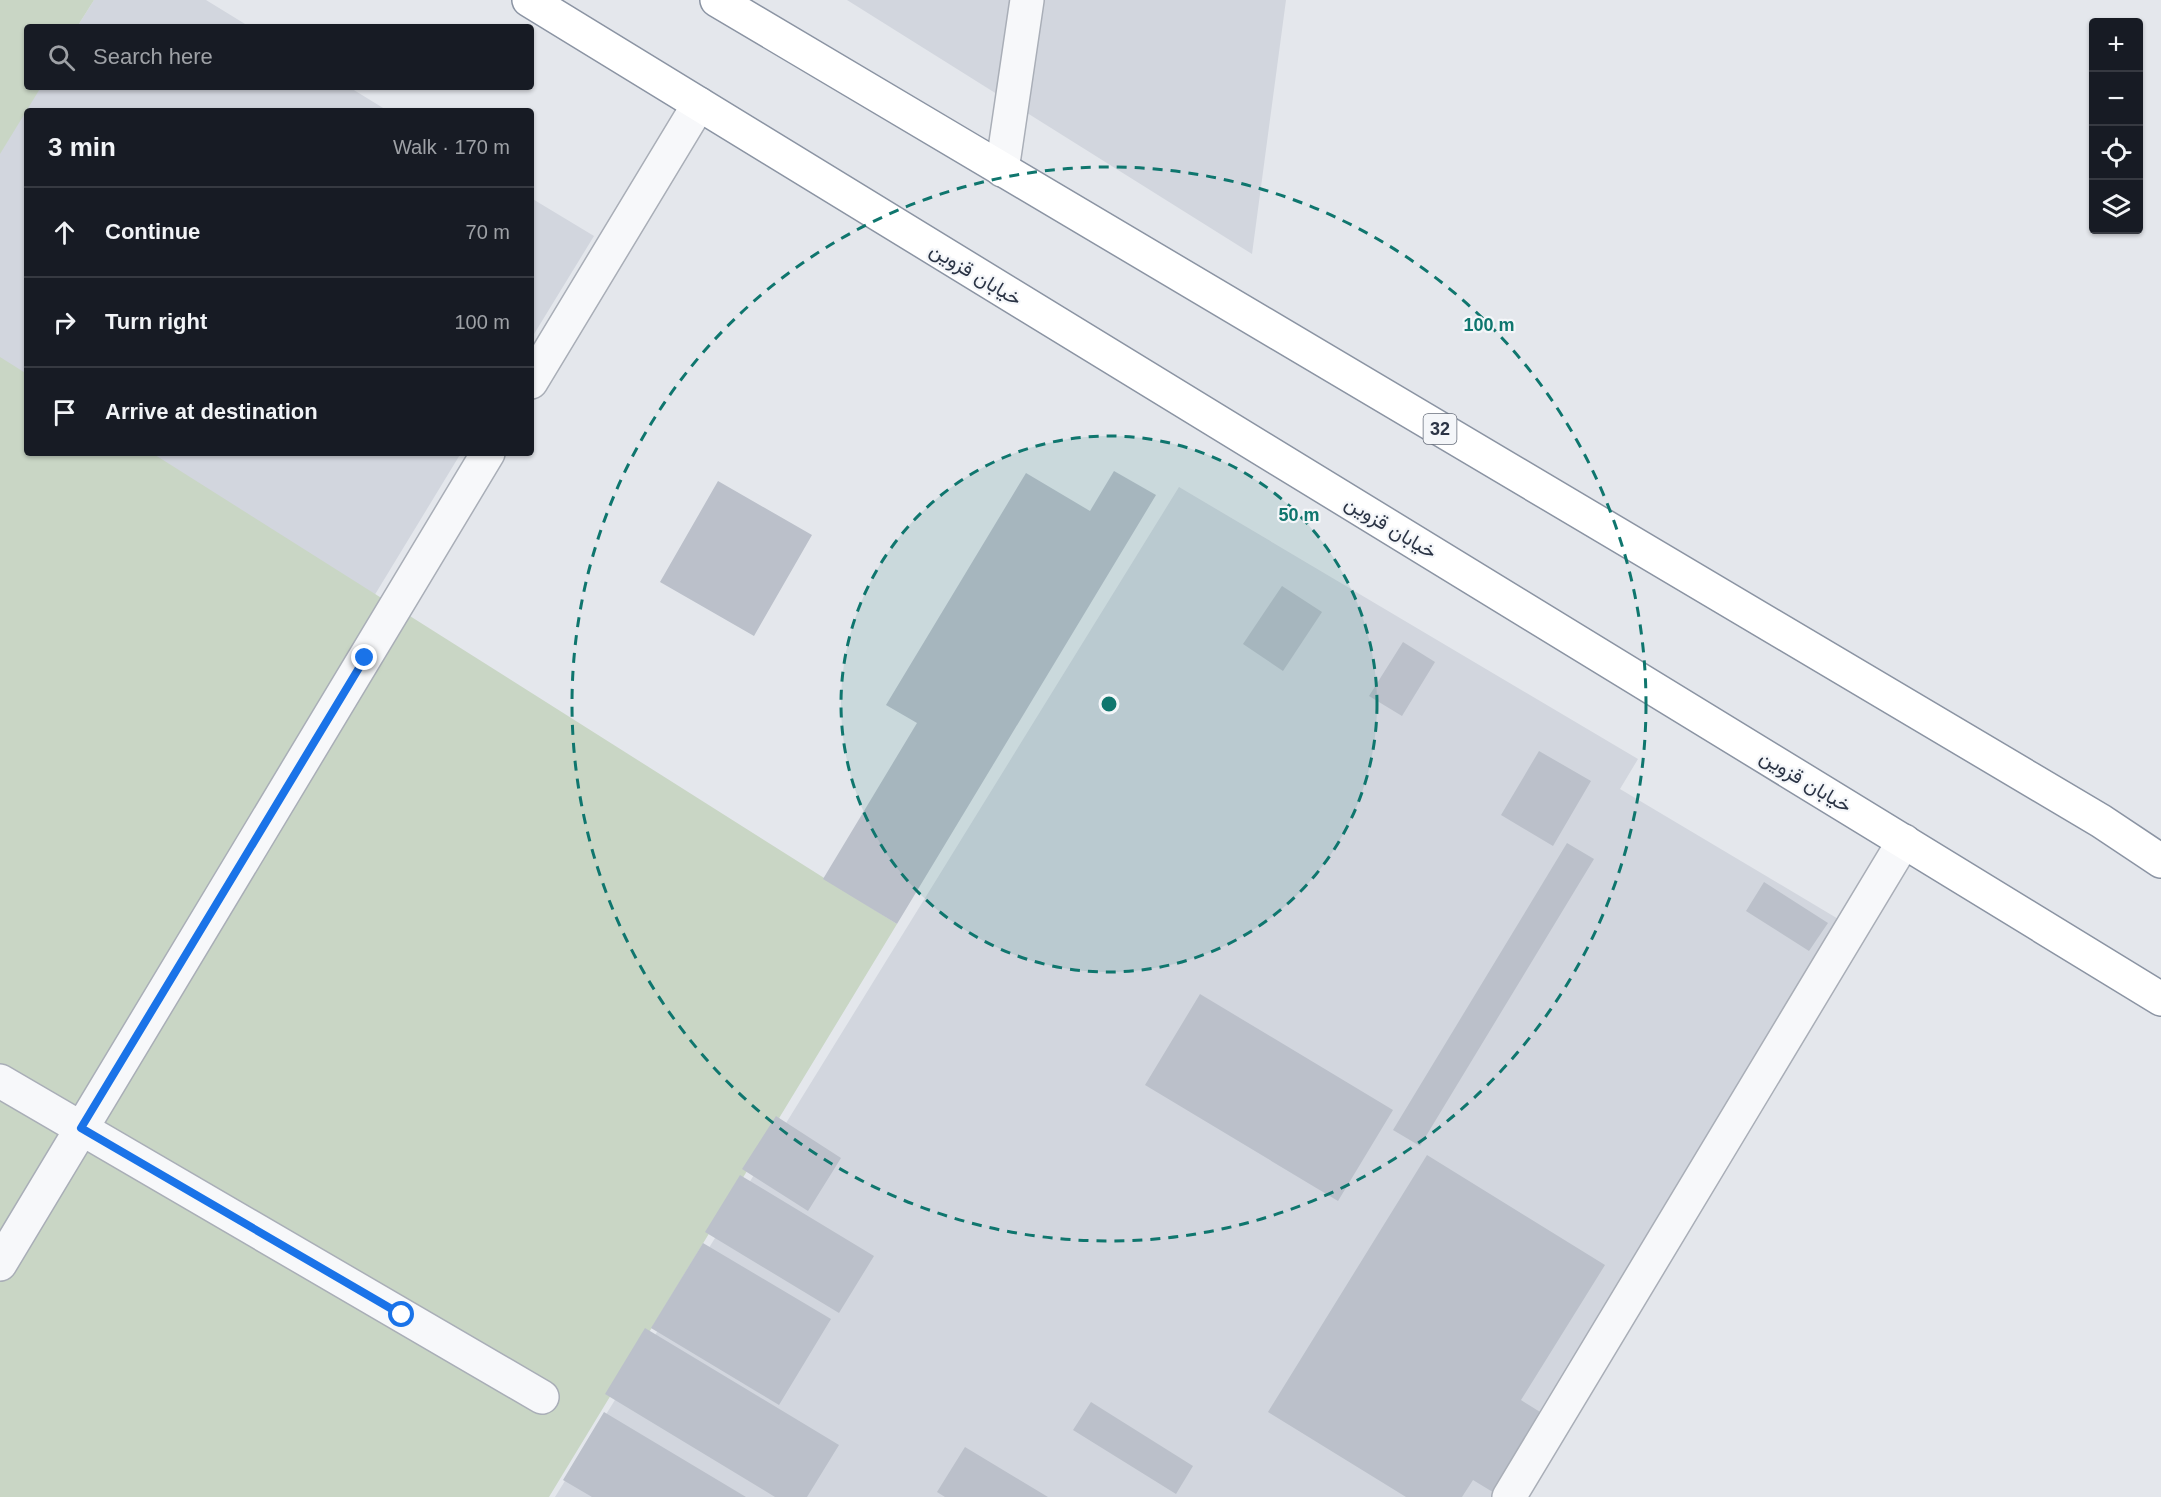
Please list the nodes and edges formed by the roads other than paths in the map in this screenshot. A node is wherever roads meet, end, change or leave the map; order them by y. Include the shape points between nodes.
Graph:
1 (529, 0) edge
2 (717, 0) edge
3 (1027, 0) edge
4 (699, 104) junction
5 (1002, 170) junction
6 (534, 377) edge
7 (486, 456) edge
8 (1904, 841) junction
9 (2161, 861) edge
10 (2161, 999) edge
11 (0, 1081) edge
12 (81, 1128) junction
13 (0, 1264) edge
14 (542, 1397) dead end
15 (1509, 1497) edge

1 - 4 highway, خیابان قزوین
2 - 5 highway, 32
3 - 5 street
4 - 6 street
4 - 8 highway, خیابان قزوین
5 - 9 highway, 32 via 2091,814
7 - 12 street
8 - 10 highway, خیابان قزوین
8 - 15 street
11 - 12 street
12 - 13 street
12 - 14 street

